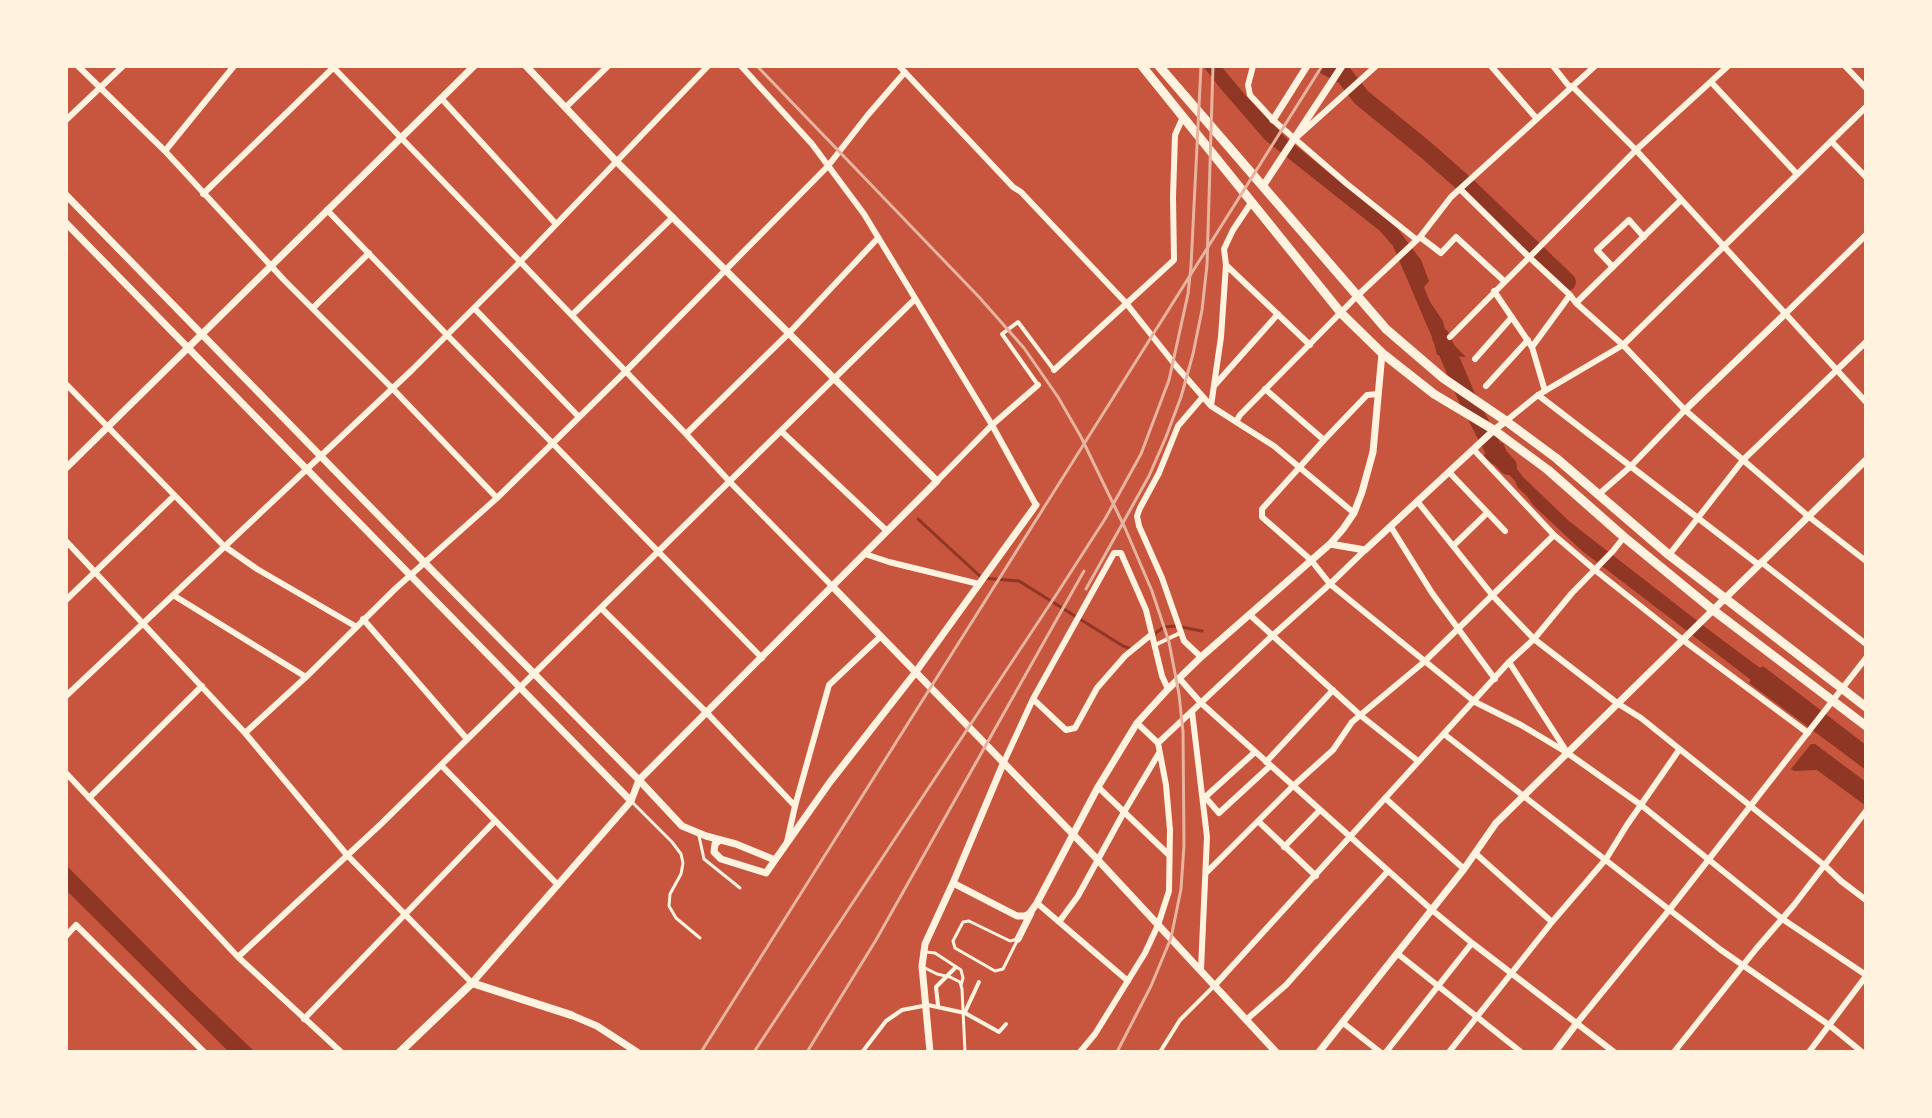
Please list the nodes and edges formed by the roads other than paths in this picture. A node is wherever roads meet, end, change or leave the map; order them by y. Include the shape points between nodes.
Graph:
1 (78, 66) edge
2 (123, 66) edge
3 (233, 66) edge
4 (474, 66) edge
5 (526, 66) edge
6 (608, 66) edge
7 (708, 66) edge
8 (741, 66) edge
9 (899, 66) edge
10 (1142, 66) edge
11 (1159, 66) edge
12 (1253, 66) edge
13 (1307, 66) edge
14 (1376, 66) edge
15 (1491, 66) edge
16 (1553, 66) edge
17 (1595, 66) edge
18 (1728, 66) edge
19 (1845, 66) edge
20 (334, 67) edge
21 (1339, 70) edge
22 (905, 72) junction
23 (1711, 82) junction
24 (1573, 87) junction
25 (1866, 88) edge
26 (100, 89) junction
27 (441, 98) junction
28 (566, 107) junction
29 (1866, 107) edge
30 (1183, 117) junction
31 (1537, 119) junction
32 (66, 120) edge
33 (1273, 120) junction
34 (400, 138) junction
35 (1294, 140) junction
36 (1831, 141) junction
37 (1636, 150) junction
38 (165, 151) junction
39 (616, 161) junction
40 (828, 166) junction
41 (1797, 174) junction
42 (1866, 177) edge
43 (1263, 186) junction
44 (1460, 189) junction
45 (203, 194) junction
46 (66, 195) edge
47 (1681, 200) junction
48 (1251, 203) junction
49 (327, 210) junction
50 (673, 217) junction
51 (66, 223) edge
52 (556, 224) junction
53 (1866, 235) edge
54 (1644, 237) junction
55 (878, 238) junction
56 (1417, 240) junction
57 (1723, 247) junction
58 (369, 253) junction
59 (1529, 257) junction
60 (520, 262) junction
61 (1226, 265) junction
62 (272, 266) junction
63 (1613, 267) junction
64 (726, 270) junction
65 (1504, 281) junction
66 (1494, 291) junction
67 (1570, 295) junction
68 (1357, 296) junction
69 (915, 299) junction
70 (1126, 303) junction
71 (1576, 303) junction
72 (313, 308) junction
73 (474, 308) junction
74 (1341, 313) junction
75 (1786, 313) junction
76 (1278, 314) junction
77 (572, 315) junction
78 (1512, 317) junction
79 (789, 333) junction
80 (203, 334) junction
81 (447, 335) junction
82 (1450, 337) dead end
83 (1866, 342) edge
84 (1530, 344) junction
85 (1310, 345) junction
86 (1623, 345) junction
87 (188, 349) junction
88 (1382, 353) junction
89 (1475, 359) dead end
90 (1837, 369) junction
91 (1054, 370) joint
92 (626, 371) junction
93 (834, 380) junction
94 (66, 384) edge
95 (1038, 385) joint
96 (1214, 386) junction
97 (1486, 386) dead end
98 (393, 389) junction
99 (1265, 389) junction
100 (1542, 393) junction
101 (1378, 394) junction
102 (1202, 398) junction
103 (1866, 402) edge
104 (1211, 406) junction
105 (1685, 410) junction
106 (579, 417) junction
107 (1506, 421) junction
108 (1236, 422) junction
109 (992, 425) junction
110 (108, 427) junction
111 (1494, 430) junction
112 (781, 431) junction
113 (686, 434) junction
114 (1324, 440) junction
115 (552, 443) junction
116 (1474, 450) junction
117 (321, 457) junction
118 (1743, 460) junction
119 (1866, 460) edge
120 (1298, 467) junction
121 (1630, 467) junction
122 (66, 468) edge
123 (308, 470) junction
124 (1449, 472) junction
125 (729, 481) junction
126 (937, 481) junction
127 (1599, 494) junction
128 (174, 496) junction
129 (497, 498) junction
130 (1417, 501) junction
131 (1036, 505) joint
132 (1354, 513) junction
133 (1487, 513) junction
134 (1808, 516) junction
135 (1699, 517) junction
136 (1391, 527) junction
137 (887, 531) junction
138 (1505, 531) dead end
139 (1554, 535) junction
140 (1624, 537) junction
141 (66, 541) edge
142 (1330, 544) junction
143 (224, 546) junction
144 (1453, 546) junction
145 (1866, 549) edge
146 (1365, 550) junction
147 (658, 552) junction
148 (865, 554) junction
149 (1669, 555) junction
150 (1859, 556) junction
151 (1311, 560) junction
152 (1866, 561) edge
153 (424, 562) junction
154 (1760, 564) junction
155 (1595, 570) junction
156 (94, 571) junction
157 (411, 575) junction
158 (979, 584) junction
159 (1330, 584) junction
160 (833, 587) junction
161 (173, 595) junction
162 (1493, 596) junction
163 (1725, 599) junction
164 (66, 600) edge
165 (601, 608) junction
166 (1713, 610) junction
167 (1250, 615) junction
168 (363, 619) junction
169 (143, 623) junction
170 (355, 626) junction
171 (1459, 628) junction
172 (1180, 633) junction
173 (1152, 634) junction
174 (1272, 636) junction
175 (880, 637) junction
176 (1534, 639) junction
177 (1683, 640) junction
178 (1866, 644) edge
179 (1155, 645) junction
180 (1201, 657) junction
181 (762, 658) junction
182 (1866, 658) edge
183 (1424, 662) junction
184 (1509, 662) junction
185 (532, 673) junction
186 (915, 673) junction
187 (306, 677) junction
188 (1179, 678) junction
189 (1495, 679) junction
190 (202, 686) junction
191 (520, 686) junction
192 (1841, 688) junction
193 (1168, 689) junction
194 (1333, 690) junction
195 (66, 696) edge
196 (1033, 699) junction
197 (1833, 701) junction
198 (1475, 702) junction
199 (1201, 703) junction
200 (1617, 703) junction
201 (1866, 707) edge
202 (1192, 711) junction
203 (707, 713) junction
204 (1360, 715) junction
205 (1137, 723) junction
206 (1866, 726) edge
207 (245, 733) junction
208 (1808, 733) junction
209 (1444, 734) junction
210 (467, 739) junction
211 (1158, 743) junction
212 (1679, 750) junction
213 (1160, 752) junction
214 (1255, 752) junction
215 (1566, 752) junction
216 (1418, 761) junction
217 (1003, 764) junction
218 (1268, 764) junction
219 (441, 765) junction
220 (66, 773) edge
221 (639, 780) junction
222 (1293, 786) junction
223 (1098, 787) junction
224 (1522, 796) junction
225 (89, 798) junction
226 (1204, 798) junction
227 (1385, 798) junction
228 (631, 801) junction
229 (1641, 805) junction
230 (795, 806) junction
231 (1750, 807) junction
232 (1320, 810) junction
233 (1866, 811) edge
234 (1124, 812) junction
235 (495, 821) junction
236 (1258, 821) junction
237 (1857, 823) junction
238 (1866, 830) edge
239 (698, 833) junction
240 (1073, 836) junction
241 (1350, 838) junction
242 (720, 840) junction
243 (787, 842) junction
244 (1284, 847) junction
245 (1475, 853) junction
246 (347, 855) junction
247 (1169, 855) junction
248 (1097, 859) junction
249 (1606, 859) junction
250 (775, 860) junction
251 (1708, 860) junction
252 (1824, 865) junction
253 (1464, 869) junction
254 (1388, 871) junction
255 (1207, 872) junction
256 (1316, 876) junction
257 (953, 883) junction
258 (558, 885) junction
259 (740, 888) dead end
260 (1866, 900) edge
261 (1034, 907) junction
262 (1670, 909) junction
263 (1432, 910) junction
264 (405, 913) junction
265 (1781, 918) junction
266 (1059, 922) junction
267 (1552, 922) junction
268 (1158, 925) junction
269 (66, 936) edge
270 (700, 938) dead end
271 (1018, 939) junction
272 (1472, 943) junction
273 (923, 952) junction
274 (1398, 954) junction
275 (238, 957) junction
276 (1743, 965) junction
277 (922, 966) junction
278 (955, 968) dead end
279 (1201, 969) junction
280 (1511, 973) junction
281 (1866, 976) edge
282 (1128, 981) junction
283 (979, 982) dead end
284 (472, 983) junction
285 (961, 985) junction
286 (1215, 985) junction
287 (1438, 987) junction
288 (939, 1006) junction
289 (965, 1013) junction
290 (571, 1015) joint
291 (881, 1016) dead end
292 (1477, 1017) junction
293 (304, 1019) junction
294 (1246, 1020) junction
295 (886, 1021) junction
296 (1342, 1022) junction
297 (1577, 1023) junction
298 (1006, 1024) dead end
299 (1829, 1025) junction
300 (1510, 1043) junction
301 (863, 1051) edge
302 (204, 1052) edge
303 (341, 1052) edge
304 (400, 1052) edge
305 (637, 1052) edge
306 (930, 1052) edge
307 (965, 1052) edge
308 (1080, 1052) edge
309 (1160, 1052) edge
310 (1276, 1052) edge
311 (1319, 1052) edge
312 (1383, 1052) edge
313 (1449, 1052) edge
314 (1503, 1052) edge
315 (1521, 1052) edge
316 (1555, 1052) edge
317 (1614, 1052) edge
318 (1674, 1052) edge
319 (1809, 1052) edge
320 (1862, 1052) edge

1 - 26 street
2 - 26 street
3 - 38 street
4 - 27 street
5 - 28 street
6 - 28 street
7 - 39 street
8 - 40 street
9 - 22 street
10 - 30 main road
11 - 43 main road
12 - 33 street via 1250,95
13 - 33 street
14 - 35 street
15 - 31 street
16 - 24 street
17 - 24 street
18 - 23 street
19 - 25 street
20 - 34 street
20 - 45 street
21 - 35 street
22 - 40 street
22 - 70 street
23 - 37 street
23 - 41 street
24 - 31 street
24 - 37 street
26 - 32 street
26 - 38 street
27 - 34 street
27 - 52 street
28 - 39 street
29 - 36 street
30 - 48 main road
30 - 70 street via 1175,135 1174,260
31 - 44 street
33 - 35 street
34 - 49 street
34 - 60 street
35 - 43 street
35 - 56 street
36 - 41 street
36 - 42 street
37 - 47 street
37 - 59 street
38 - 45 street
39 - 50 street
39 - 52 street
40 - 55 street
40 - 64 street
41 - 57 street
43 - 68 main road
44 - 56 street
44 - 59 street
45 - 62 street
46 - 80 street
47 - 54 street
47 - 57 street
48 - 61 street via 1224,249
48 - 74 main road
49 - 58 street
49 - 62 street
50 - 64 street
50 - 77 street
51 - 87 street
52 - 60 street
53 - 75 street
54 - 63 street
54 - 63 street via 1629,220 1597,250
55 - 69 street
55 - 79 street
56 - 65 street via 1441,253 1456,237
56 - 68 street
57 - 75 street
57 - 86 street
58 - 72 street
58 - 81 street
59 - 65 street
59 - 67 street
60 - 73 street
60 - 77 street
61 - 76 street
61 - 96 street
62 - 72 street
62 - 80 street
63 - 71 street
64 - 79 street
64 - 92 street
65 - 66 street
66 - 78 street
66 - 82 street
67 - 71 street
67 - 84 street
68 - 74 street
68 - 107 main road via 1443,378
69 - 93 street
69 - 109 street
70 - 91 street
70 - 102 street
71 - 86 street
72 - 98 street
73 - 81 street
73 - 106 street
74 - 85 street
74 - 88 main road
75 - 90 street
75 - 105 street
76 - 85 street
76 - 96 street
77 - 92 street
78 - 84 street
78 - 89 street
79 - 93 street
79 - 113 street
80 - 87 street
80 - 117 street
81 - 98 street
81 - 115 street
83 - 90 street
84 - 97 street
84 - 100 street
85 - 99 street
86 - 100 street
86 - 105 street
87 - 110 street
87 - 123 street
88 - 101 street
88 - 111 main road via 1434,394
90 - 103 street
90 - 118 street
91 - 95 street via 1018,322 1002,334
92 - 106 street
92 - 113 street
93 - 112 street
93 - 126 street
94 - 110 street
95 - 109 street
96 - 104 street
98 - 117 street
98 - 129 street
99 - 108 street
99 - 114 street
100 - 107 street
100 - 121 street
101 - 114 street via 1367,395
101 - 132 street via 1373,452
102 - 104 street
102 - 172 street via 1178,426 1137,516
104 - 108 street
105 - 118 street
105 - 121 street
106 - 115 street
107 - 111 street
107 - 127 main road
108 - 120 street
109 - 126 street
109 - 131 street
110 - 122 street
110 - 128 street
111 - 116 street
111 - 140 main road
112 - 125 street
112 - 137 street
113 - 125 street
114 - 120 street
115 - 129 street
115 - 147 street
116 - 124 street
116 - 139 street
117 - 123 street
117 - 153 street
118 - 134 street
118 - 135 street
119 - 134 street
120 - 132 street
120 - 151 street via 1262,509 1262,517
121 - 127 street
121 - 135 street
123 - 143 street
123 - 157 street
124 - 130 street
124 - 133 street
125 - 147 street
125 - 160 street
126 - 137 street
127 - 149 main road
128 - 143 street
128 - 156 street
129 - 153 street
130 - 136 street
130 - 144 street
131 - 158 street
132 - 142 street
133 - 138 street
133 - 144 street
134 - 150 street
134 - 154 street
135 - 149 street
135 - 154 street
136 - 146 street
136 - 171 street
137 - 148 street
139 - 155 street
139 - 162 street
140 - 155 street
140 - 166 main road
141 - 156 street
142 - 146 street
142 - 151 street
143 - 161 street
143 - 170 street
144 - 162 street
145 - 150 street
146 - 159 street
147 - 165 street
147 - 181 street
148 - 158 street
148 - 160 street
149 - 163 main road
150 - 152 street
151 - 159 street
151 - 167 street
153 - 157 street
153 - 185 street
154 - 163 street
154 - 178 street
155 - 176 street
155 - 177 street
156 - 164 street
156 - 169 street
157 - 168 street
157 - 191 street
158 - 186 street
159 - 174 street
159 - 183 street
160 - 175 street
160 - 181 street
161 - 169 street
161 - 187 street
162 - 171 street
162 - 176 street
163 - 166 street
163 - 192 main road
165 - 185 street
165 - 203 street
166 - 177 street
166 - 197 main road
167 - 174 street
167 - 180 street
168 - 170 street
168 - 210 street
169 - 190 street
169 - 195 street
170 - 187 street
171 - 183 street
171 - 189 street
172 - 179 street
172 - 180 street
173 - 179 street
173 - 196 street via 1097,688 1075,728 1066,730
173 - 196 street via 1121,553 1114,553
174 - 194 street
174 - 199 street
175 - 186 street
175 - 230 street via 829,685
176 - 184 street
176 - 200 street
177 - 200 street
177 - 208 street
179 - 193 street
180 - 188 street
181 - 203 street
182 - 192 street
183 - 198 street
183 - 204 street
184 - 189 street
184 - 215 street
185 - 191 street
185 - 221 street
186 - 217 street
186 - 243 street
187 - 207 street
188 - 193 street
188 - 199 street
189 - 198 street
190 - 207 street
190 - 225 street
191 - 210 street
191 - 228 street
192 - 197 street
192 - 201 main road
193 - 205 street
194 - 204 street
194 - 218 street
196 - 217 street
197 - 206 main road
197 - 208 street
198 - 209 street
198 - 215 street
199 - 202 street
199 - 214 street
200 - 212 street
200 - 215 street
202 - 211 street
202 - 226 street
203 - 221 street
203 - 230 street
204 - 216 street
204 - 222 street via 1333,750
205 - 211 street
205 - 223 street
207 - 246 street
208 - 231 street
209 - 216 street
209 - 224 street
210 - 219 street
211 - 213 street
212 - 229 street
212 - 231 street
213 - 234 street
213 - 247 street
214 - 218 street
214 - 226 street
215 - 224 street
215 - 229 street
216 - 227 street
217 - 240 street
217 - 257 street
218 - 222 street
218 - 226 street via 1219,813
219 - 235 street
219 - 246 street
220 - 225 street
221 - 228 street
221 - 239 street via 682,826
222 - 232 street
222 - 236 street
223 - 234 street
223 - 240 street
224 - 245 street
224 - 249 street
225 - 275 street
226 - 255 street
227 - 241 street
227 - 253 street
228 - 258 street
228 - 270 lane via 681,854 681,874 669,906
229 - 249 street
229 - 251 street
230 - 243 street
231 - 251 street
231 - 252 street
232 - 241 street
232 - 244 street
233 - 237 street
234 - 247 street
234 - 248 street
235 - 258 street
235 - 264 street
236 - 244 street
236 - 255 street
237 - 238 street
237 - 252 street
239 - 242 street
239 - 259 lane via 704,859
240 - 248 street
240 - 261 street
241 - 254 street
241 - 256 street
242 - 250 street
242 - 250 street via 714,852 721,859 766,873
243 - 250 street
244 - 256 street
245 - 253 street
245 - 267 street
246 - 264 street
246 - 275 street
247 - 268 street via 1169,891
248 - 266 street
248 - 268 street
249 - 262 street
249 - 267 street
251 - 262 street
251 - 265 street
252 - 260 street
252 - 265 street
253 - 263 street
254 - 263 street
254 - 294 street via 1286,985
255 - 279 street
256 - 286 street
257 - 261 street via 1014,915 1025,916
257 - 273 street
258 - 284 street
261 - 266 street
261 - 271 street
262 - 276 street
262 - 297 street
263 - 272 street
263 - 274 street
264 - 284 street
264 - 293 street
265 - 276 street
265 - 281 street
266 - 282 street
267 - 280 street
268 - 279 street
268 - 282 street
269 - 302 street via 76,925
271 - 271 lane via 1003,969 995,971 955,948 953,941 963,922 969,921 1010,941
272 - 280 street
272 - 287 street
273 - 277 street
273 - 285 lane via 957,966
274 - 287 street
274 - 296 street
275 - 293 street
276 - 299 street
276 - 318 street
277 - 285 lane
277 - 306 street
278 - 288 street via 936,987
279 - 286 street
280 - 292 street
280 - 297 street
281 - 299 street
282 - 308 street
283 - 289 street
284 - 290 main road
284 - 304 main road
285 - 307 lane
286 - 294 street
286 - 309 street via 1180,1020
287 - 292 street
287 - 312 street
288 - 289 street
288 - 295 street via 902,1010
289 - 298 street via 999,1032
290 - 305 street
291 - 295 street
292 - 300 street
292 - 313 street
293 - 303 street
294 - 310 street
295 - 301 street
296 - 311 street
296 - 312 street
297 - 316 street
297 - 317 street
299 - 319 street
299 - 320 street
300 - 314 street
300 - 315 street

